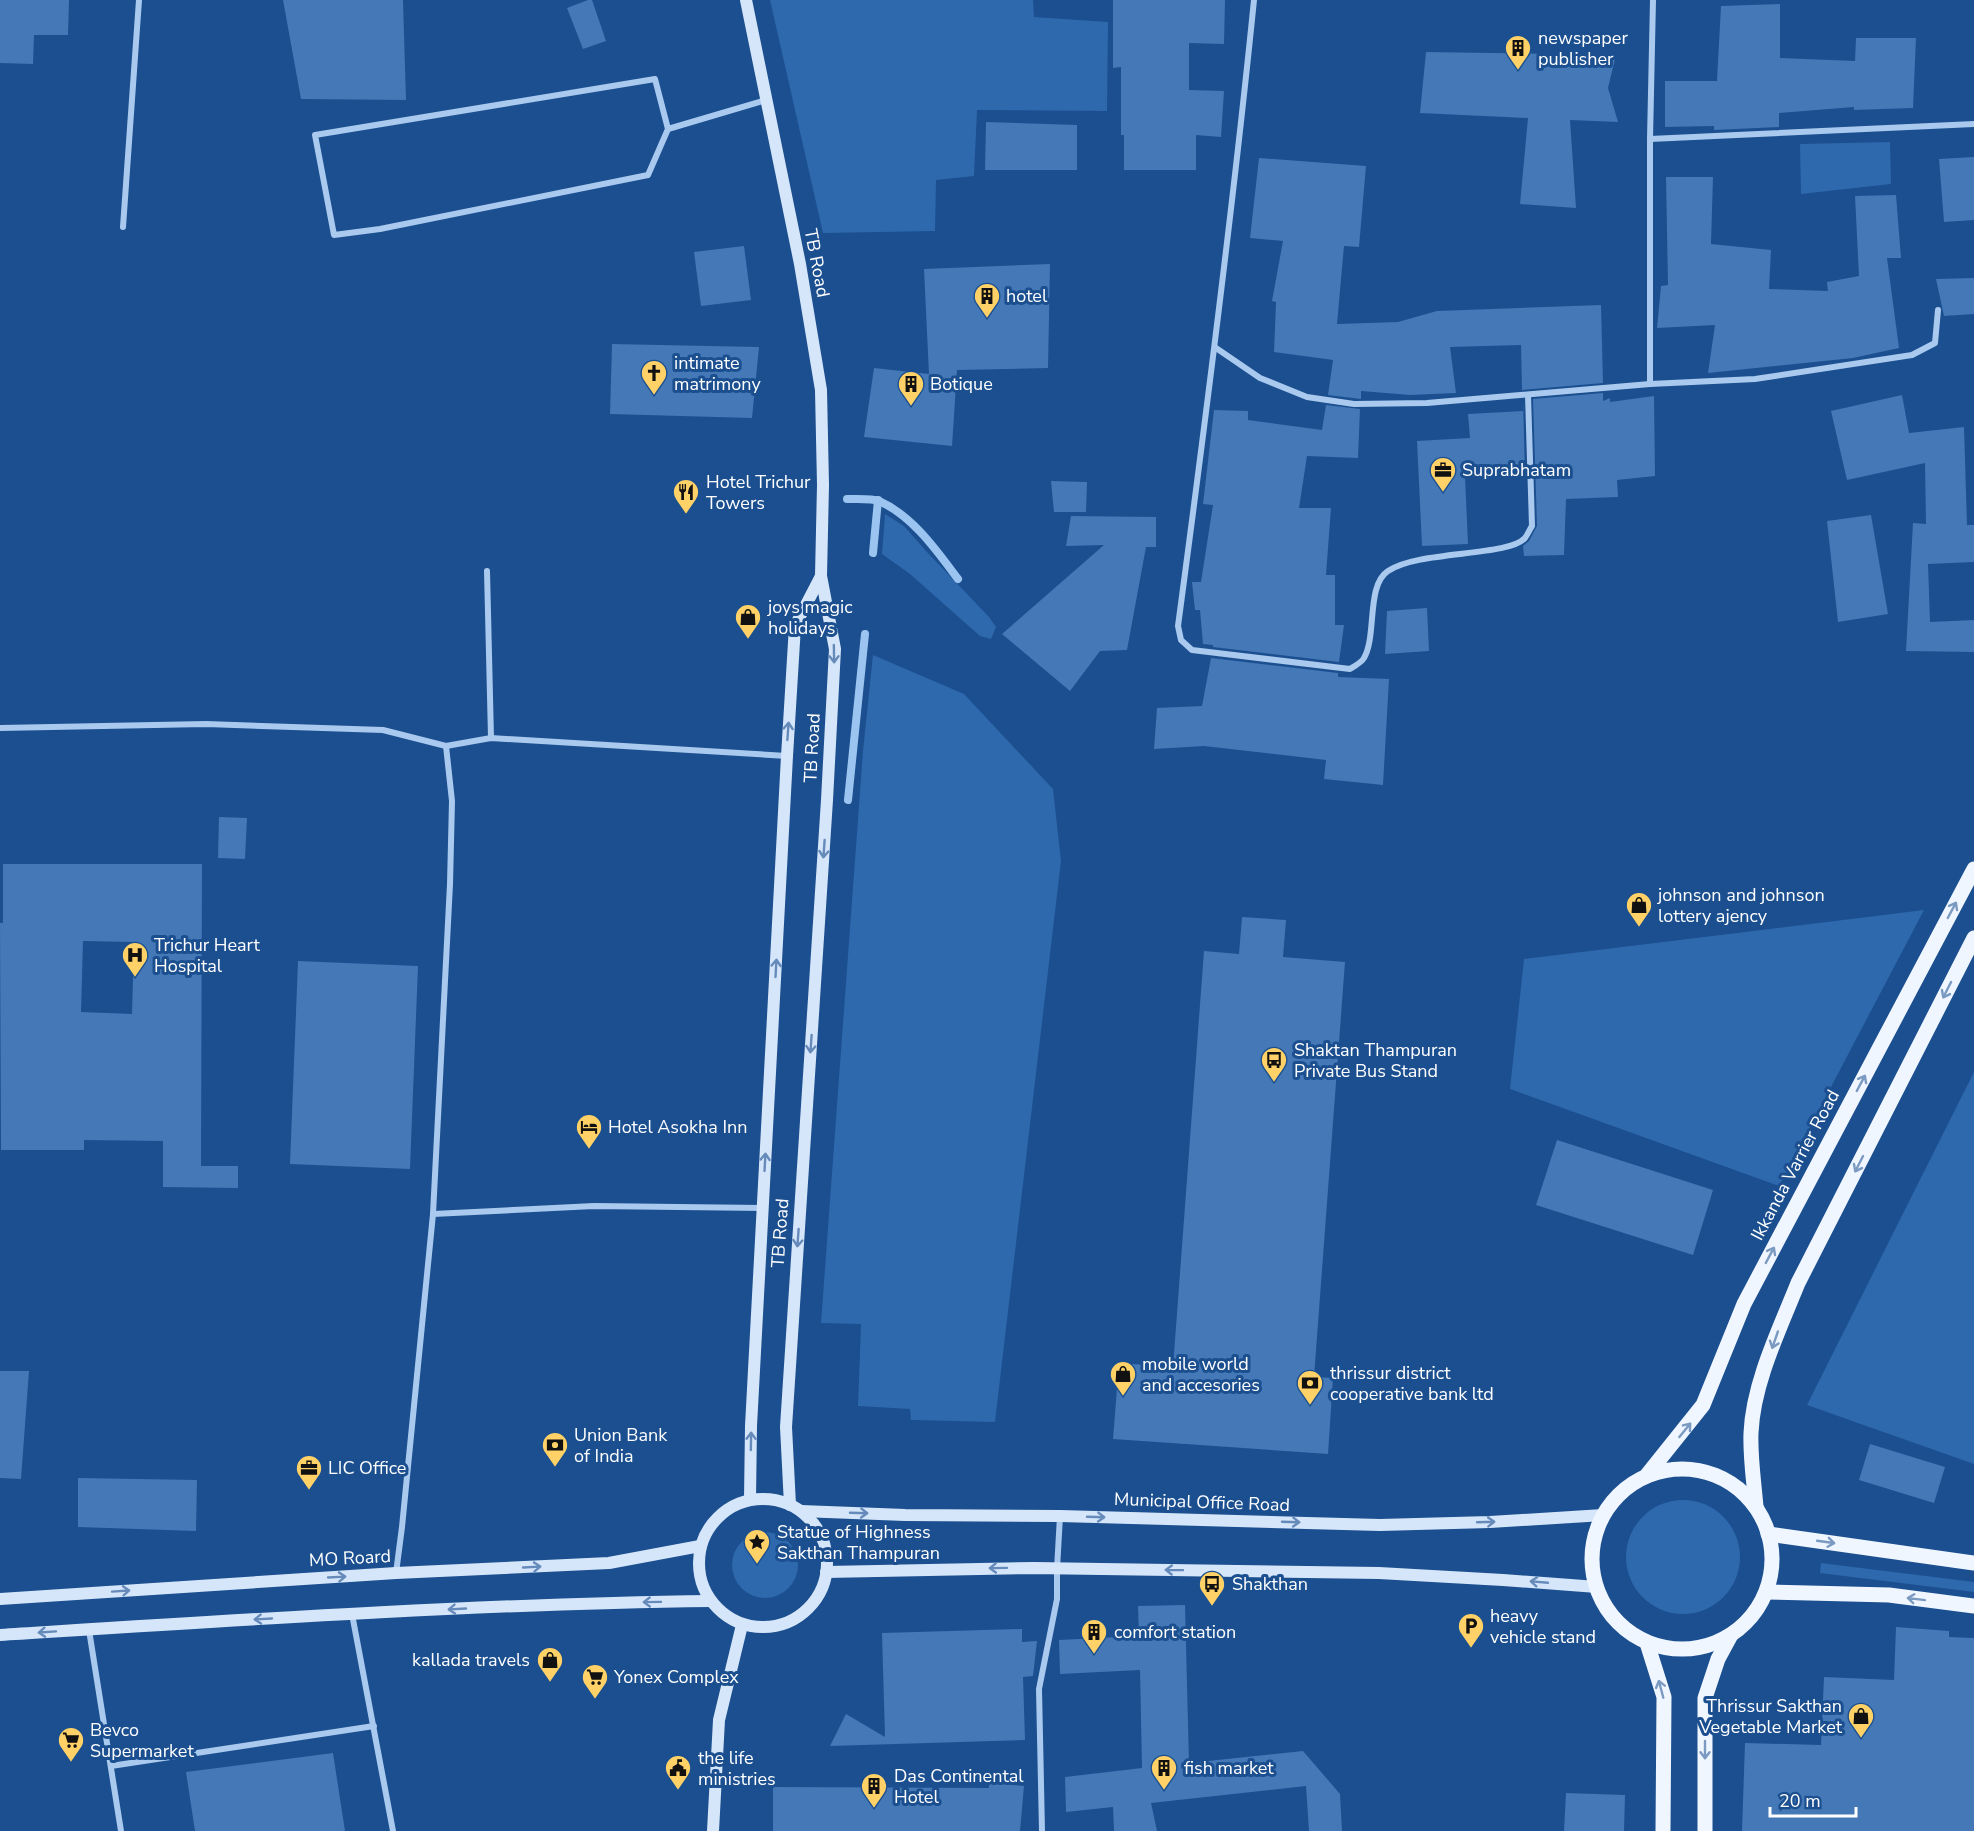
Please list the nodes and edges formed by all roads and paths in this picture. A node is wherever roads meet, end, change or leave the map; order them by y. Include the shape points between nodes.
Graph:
1 (139, 0) edge
2 (746, 0) edge
3 (1254, 0) edge
4 (1653, 0) edge
5 (766, 100) junction
6 (1974, 123) edge
7 (668, 129) junction
8 (1650, 139) junction
9 (123, 227) dead end
10 (1938, 310) dead end
11 (1216, 348) junction
12 (1650, 384) junction
13 (1528, 395) junction
14 (487, 571) dead end
15 (821, 576) junction
16 (0, 728) edge
17 (490, 738) junction
18 (446, 746) junction
19 (787, 756) junction
20 (1974, 869) edge
21 (1974, 938) edge
22 (763, 1208) junction
23 (433, 1214) junction
24 (1647, 1474) junction
25 (750, 1499) junction
26 (1756, 1507) junction
27 (795, 1508) junction
28 (1603, 1515) junction
29 (1060, 1516) junction
30 (1768, 1534) junction
31 (700, 1546) junction
32 (1974, 1563) edge
33 (1057, 1569) junction
34 (826, 1572) junction
35 (396, 1574) junction
36 (1597, 1587) junction
37 (1766, 1592) junction
38 (0, 1599) edge
39 (711, 1601) junction
40 (1974, 1606) edge
41 (352, 1614) junction
42 (742, 1625) junction
43 (89, 1630) junction
44 (0, 1635) edge
45 (1731, 1635) junction
46 (1647, 1643) junction
47 (374, 1726) junction
48 (111, 1766) junction
49 (121, 1831) edge
50 (393, 1831) edge
51 (713, 1831) edge
52 (1042, 1831) edge
53 (1663, 1831) edge
54 (1706, 1831) edge

1 - 9 street
2 - 5 main road, TB Road
3 - 11 street
4 - 8 street
5 - 7 street
5 - 15 main road, TB Road via 821,390
6 - 8 street
7 - 7 street via 648,174 334,235 315,135 655,79
8 - 12 street
10 - 12 street via 1935,343 1912,355 1755,379
11 - 13 street via 1260,378 1307,397 1354,404 1417,404
11 - 13 street via 1178,626 1181,640 1192,650 1350,669 1364,659 1376,588 1385,572 1406,562 1508,547 1524,539 1532,526
12 - 13 street
14 - 17 street
19 -> 15 main road via 795,626
15 -> 27 main road, TB Road via 835,649 786,1427
16 - 18 street via 206,724 383,730
17 - 18 street
17 - 19 street
18 - 23 street via 452,801 450,884
22 -> 19 main road
24 -> 20 main road, Ikkanda Varrier Road via 1703,1405 1744,1304
21 -> 26 main road via 1798,1283 1777,1334 1759,1389 1751,1431
22 - 23 street via 594,1206
25 -> 22 main road
23 - 35 street
24 - 26 main road via 1677,1468 1707,1472 1734,1485
24 - 28 main road via 1622,1491
25 - 27 main road via 770,1499
25 - 31 main road via 719,1516
26 - 30 main road
27 -> 29 main road, Municipal Office Road via 905,1515
27 - 34 main road via 811,1520 822,1538
29 -> 28 main road, Municipal Office Road via 1380,1525
28 - 36 main road via 1593,1541 1592,1570
29 - 33 street
30 -> 32 main road
30 - 37 main road via 1772,1553
35 -> 31 main road, MO Roard via 609,1563
31 - 39 main road via 701,1584
33 -> 34 main road
36 -> 33 main road via 1379,1573
33 - 52 street via 1057,1599 1039,1689
34 - 42 main road via 816,1599 802,1614 784,1624 763,1628
38 -> 35 main road, MO Roard
36 - 46 main road via 1609,1613
40 -> 37 main road via 1889,1595
37 - 45 main road via 1752,1616
39 -> 41 main road
39 - 42 main road via 725,1616
41 -> 43 main road
41 - 47 street
42 - 51 main road via 719,1720
43 -> 44 main road
43 - 48 street
45 - 46 main road via 1705,1647 1676,1649
45 -> 54 main road via 1705,1698
53 -> 46 main road via 1664,1697
47 - 48 street
47 - 50 street
48 - 49 street

